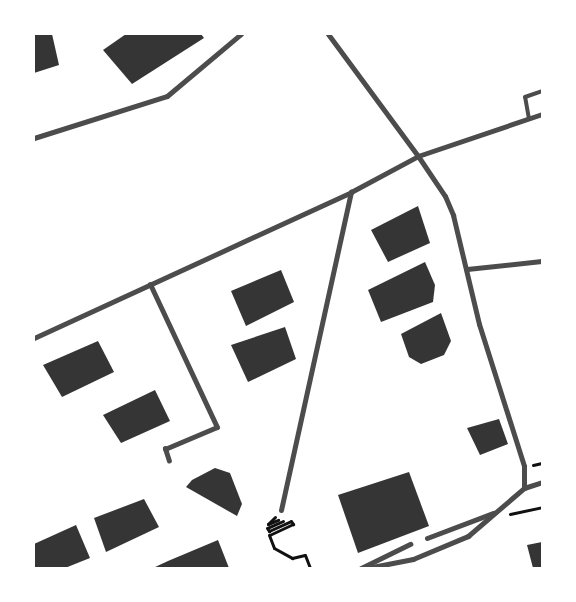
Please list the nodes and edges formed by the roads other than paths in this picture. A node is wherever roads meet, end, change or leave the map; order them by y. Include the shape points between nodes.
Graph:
1 (241, 34) edge
2 (328, 34) edge
3 (542, 91) edge
4 (542, 114) edge
5 (529, 119) junction
6 (34, 138) edge
7 (418, 156) junction
8 (351, 192) junction
9 (542, 261) edge
10 (467, 270) junction
11 (150, 284) junction
12 (34, 338) edge
13 (217, 427) joint
14 (169, 461) dead end
15 (542, 482) edge
16 (524, 488) junction
17 (505, 507) junction
18 (281, 510) road end
19 (427, 538) dead end
20 (410, 544) dead end
21 (361, 568) edge
22 (367, 568) edge

1 - 6 street via 167,96
2 - 7 street
3 - 5 lane via 525,97
4 - 5 street
5 - 7 street
7 - 8 street
7 - 10 street via 447,202
8 - 11 street
8 - 18 street
9 - 10 street
10 - 16 street via 479,324 524,466
11 - 12 street
11 - 13 street
13 - 14 street via 165,449
15 - 16 street
16 - 17 street
17 - 19 street via 468,525
17 - 22 street via 468,536 422,556
20 - 21 street

